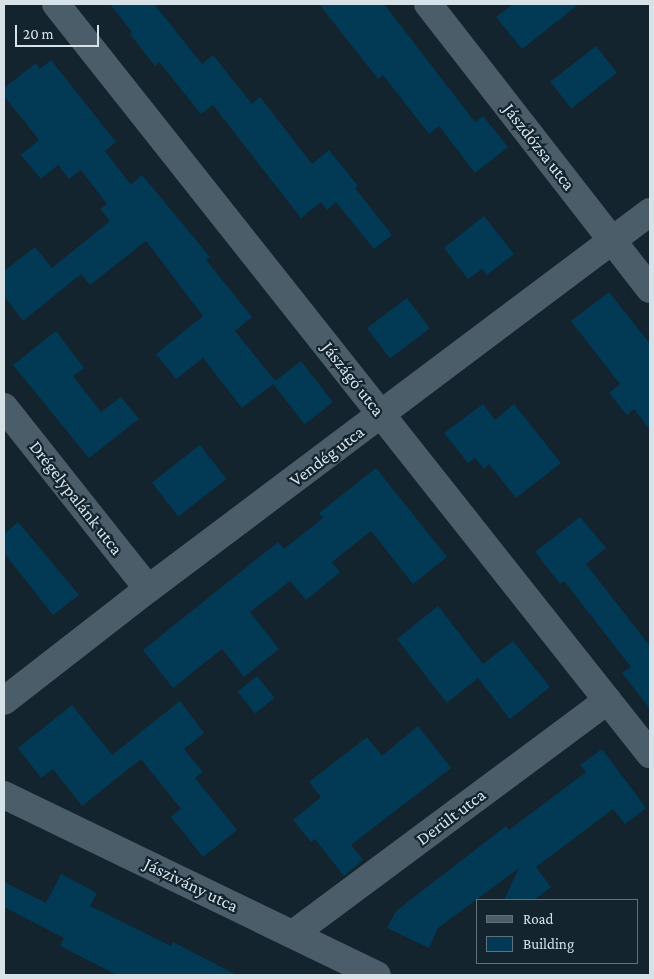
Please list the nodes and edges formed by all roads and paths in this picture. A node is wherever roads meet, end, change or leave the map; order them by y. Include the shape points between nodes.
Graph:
1 (56, 4) edge
2 (428, 4) edge
3 (650, 212) edge
4 (612, 241) junction
5 (650, 289) edge
6 (4, 407) edge
7 (381, 415) junction
8 (148, 589) junction
9 (608, 700) junction
10 (4, 701) edge
11 (650, 754) edge
12 (4, 795) edge
13 (293, 934) junction
14 (377, 975) edge

1 - 7 street, Jászágó utca
2 - 4 street, Jászdózsa utca
3 - 4 street, Vendég utca
4 - 5 street, Jászdózsa utca
4 - 7 street, Vendég utca
6 - 8 street, Drégelypalánk utca
7 - 8 street, Vendég utca
7 - 9 street, Jászágó utca
8 - 10 street, Vendég utca
9 - 11 street, Jászágó utca
9 - 13 street, Derült utca
12 - 13 street, Jászivány utca
13 - 14 street, Jászivány utca

